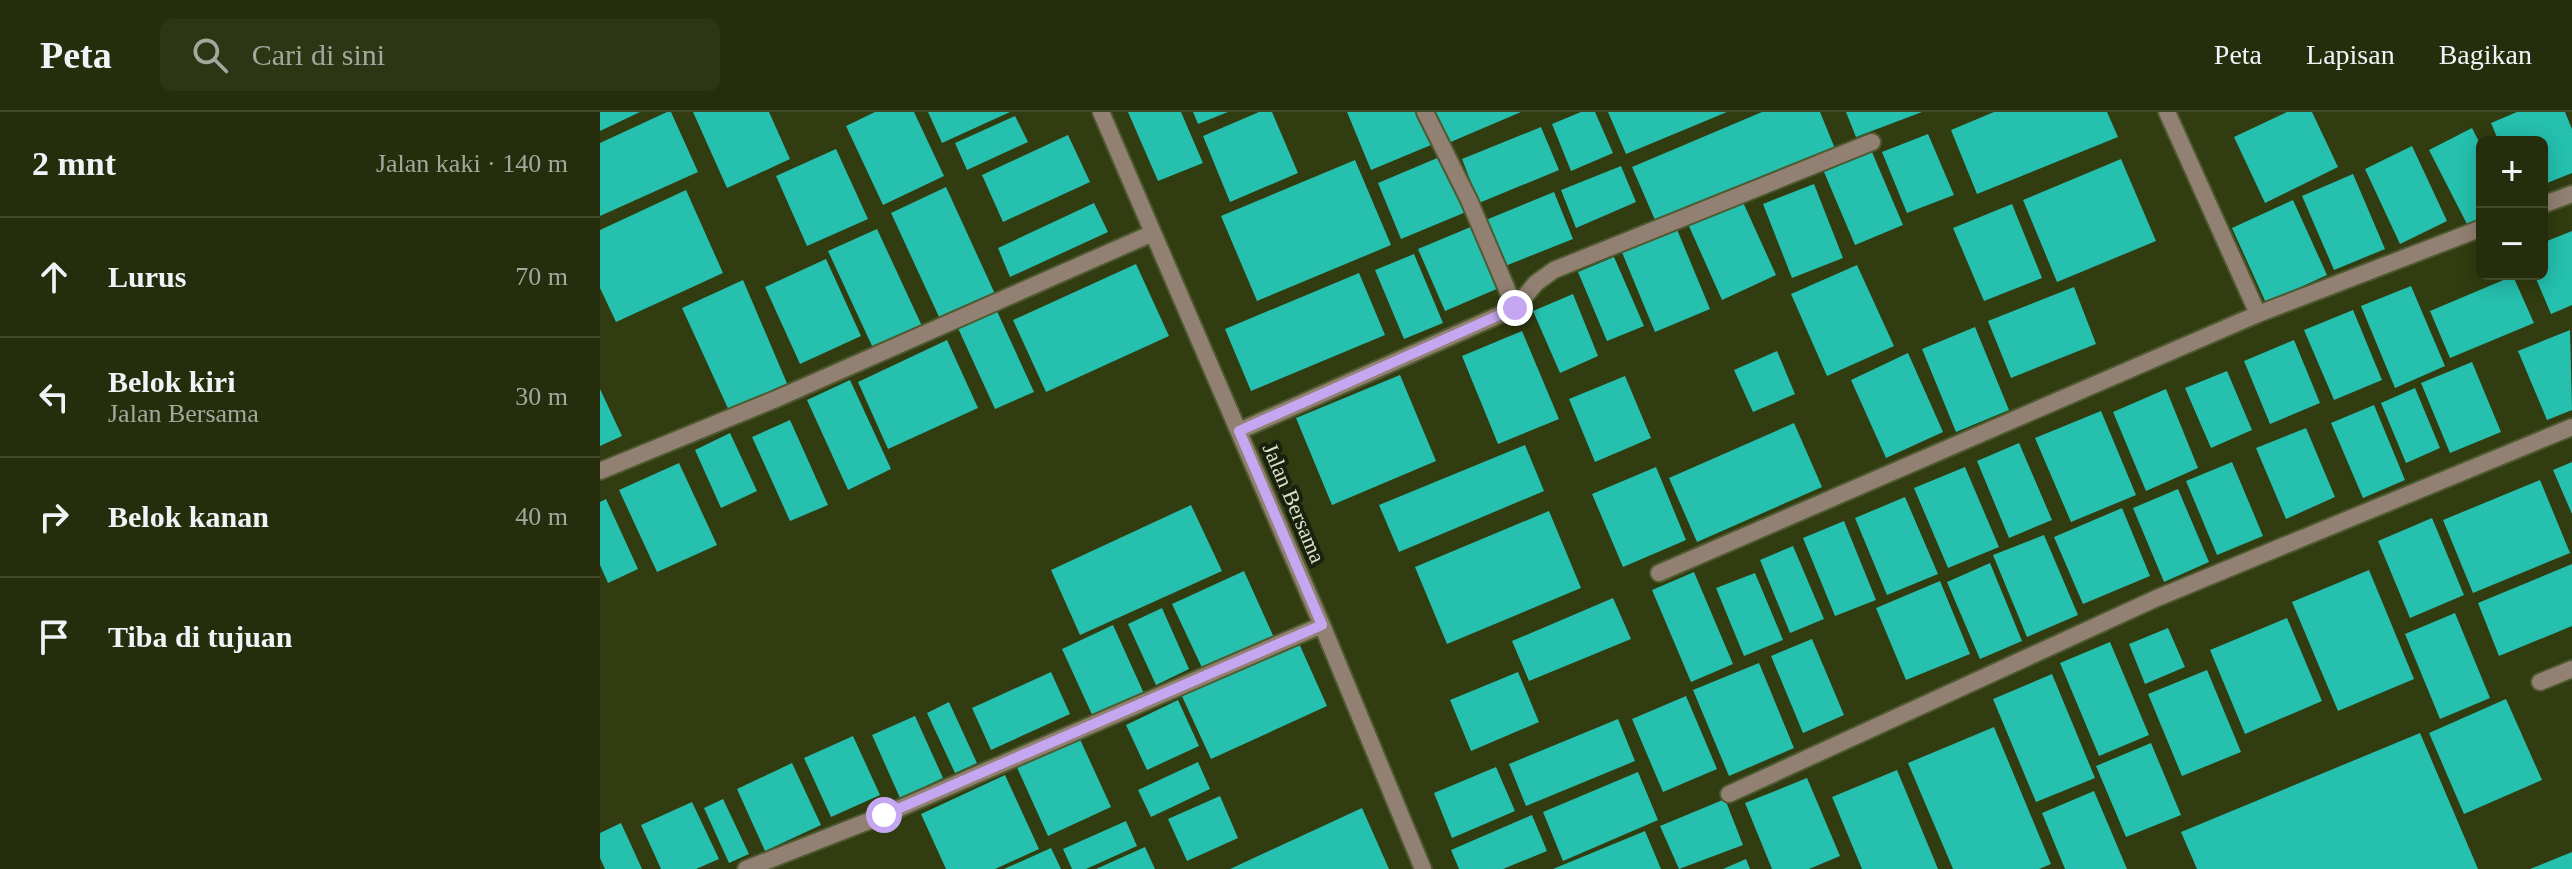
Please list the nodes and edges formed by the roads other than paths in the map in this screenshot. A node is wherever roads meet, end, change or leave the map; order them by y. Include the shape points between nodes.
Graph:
1 (1101, 112) edge
2 (1425, 112) edge
3 (2167, 112) edge
4 (1872, 142) dead end
5 (2572, 194) edge
6 (2548, 203) edge
7 (2476, 230) edge
8 (1153, 233) junction
9 (1515, 308) junction
10 (2258, 314) junction
11 (2572, 427) edge
12 (1239, 431) junction
13 (600, 471) edge
14 (1659, 573) dead end
15 (1322, 625) junction
16 (2572, 669) edge
17 (2540, 682) dead end
18 (1729, 794) dead end
19 (746, 869) edge
20 (1423, 869) edge

1 - 8 street, Jalan Bersama
2 - 9 street
3 - 10 street
4 - 9 street via 1554,270
5 - 6 street
7 - 10 street
8 - 12 street, Jalan Bersama
8 - 13 street
9 - 12 street
10 - 14 street
11 - 18 street via 2157,598
12 - 15 street, Jalan Bersama
15 - 19 street
15 - 20 street, Jalan Bersama
16 - 17 street

